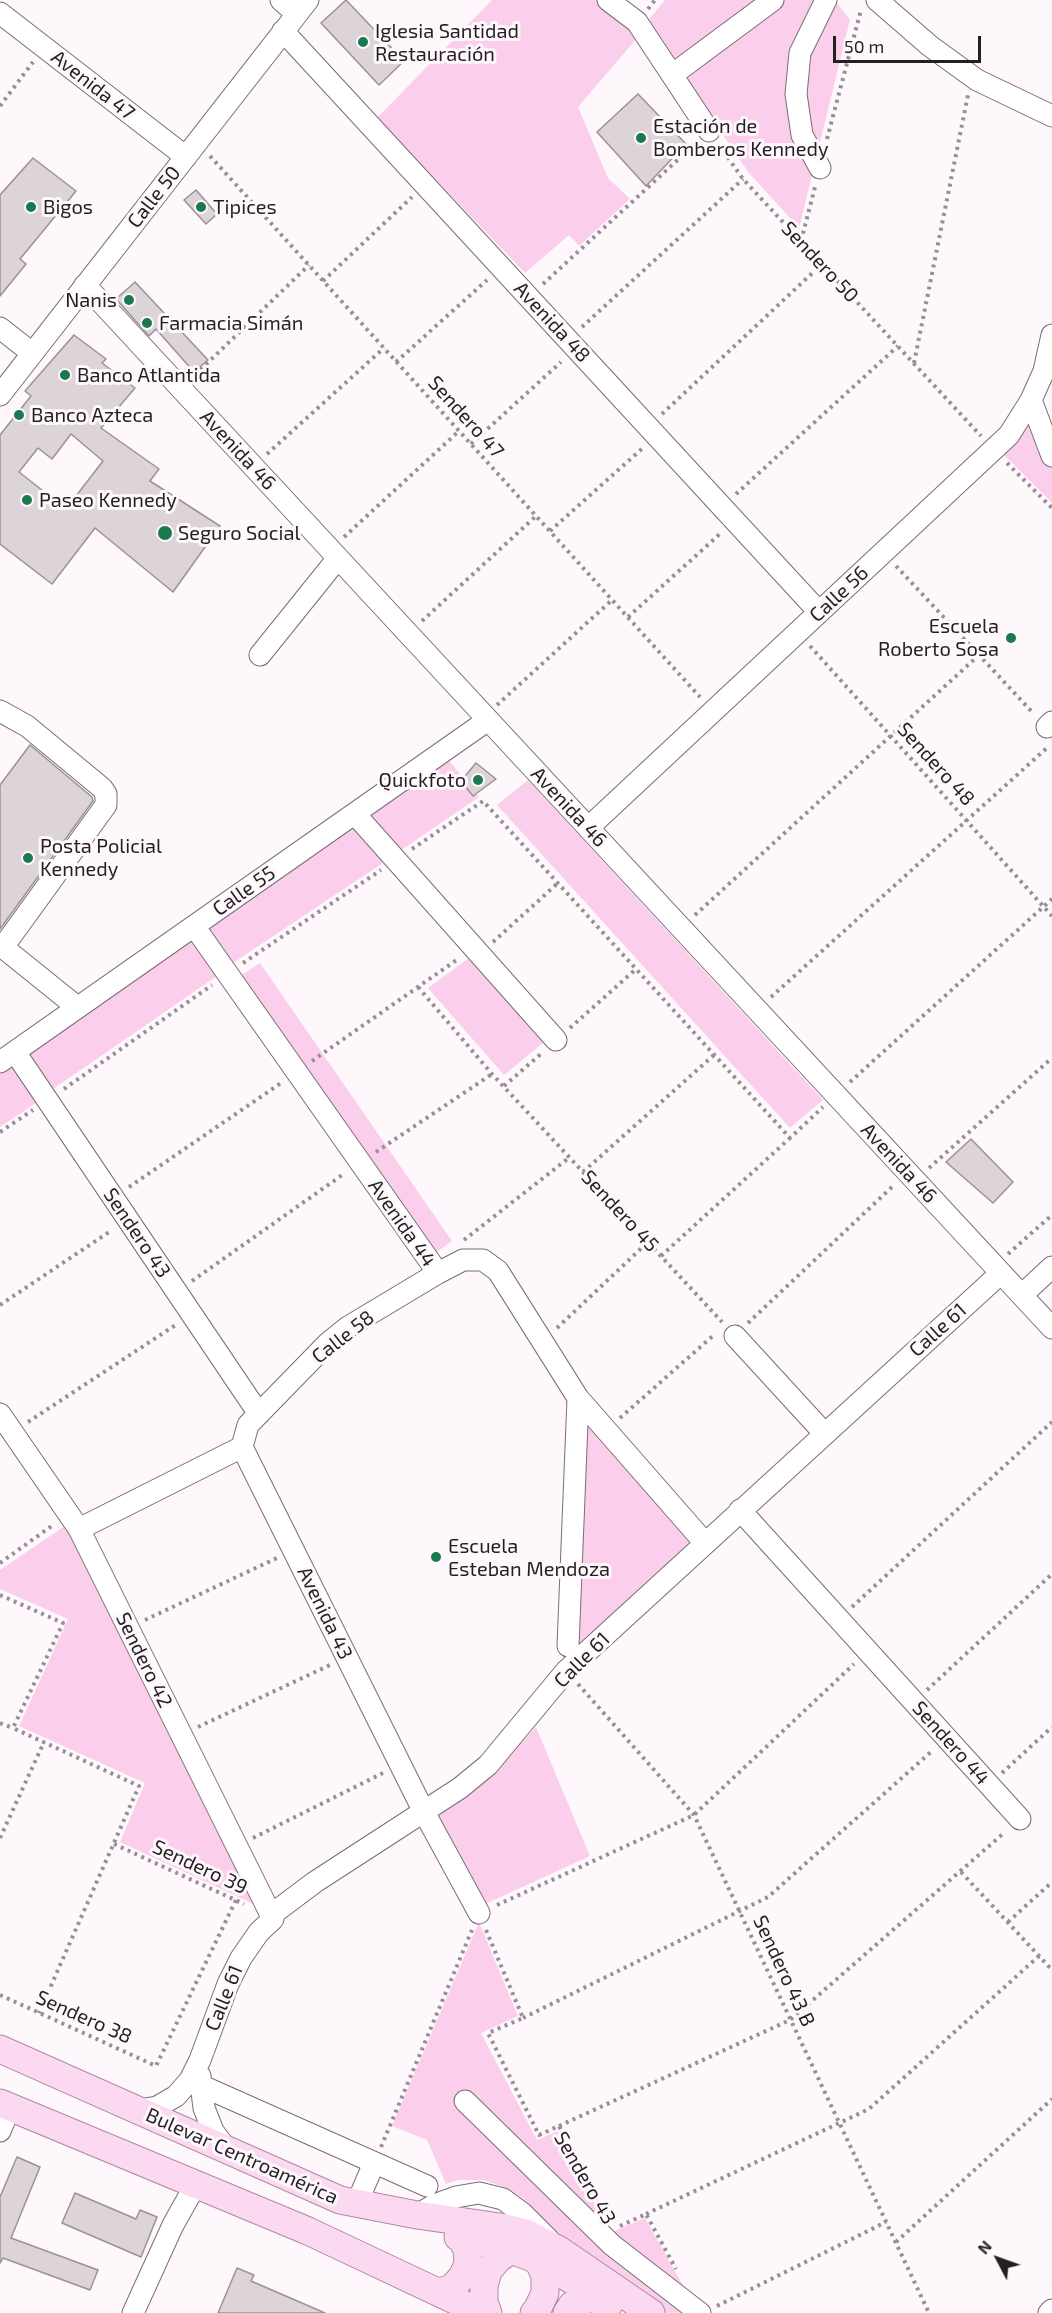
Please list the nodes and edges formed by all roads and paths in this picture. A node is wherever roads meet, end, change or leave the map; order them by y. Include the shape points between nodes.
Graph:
1 (608, 0) edge
2 (773, 0) edge
3 (826, 0) edge
4 (863, 0) edge
5 (877, 0) edge
6 (295, 5) edge
7 (0, 13) edge
8 (283, 32) junction
9 (44, 48) junction
10 (672, 75) junction
11 (972, 77) junction
12 (0, 106) edge
13 (1052, 116) edge
14 (709, 131) junction
15 (191, 149) junction
16 (820, 168) junction
17 (743, 179) junction
18 (425, 185) junction
19 (801, 241) junction
20 (822, 264) junction
21 (309, 265) junction
22 (501, 267) junction
23 (323, 281) junction
24 (85, 285) junction
25 (529, 297) junction
26 (0, 328) edge
27 (1052, 335) edge
28 (572, 344) junction
29 (898, 346) junction
30 (384, 348) junction
31 (32, 353) junction
32 (396, 362) junction
33 (914, 363) junction
34 (181, 388) junction
35 (0, 395) edge
36 (1031, 400) junction
37 (459, 431) junction
38 (653, 431) junction
39 (471, 444) junction
40 (993, 449) junction
41 (1052, 456) edge
42 (253, 466) junction
43 (1052, 508) edge
44 (729, 513) junction
45 (536, 516) junction
46 (550, 531) junction
47 (883, 552) junction
48 (334, 554) junction
49 (612, 600) junction
50 (819, 612) junction
51 (628, 617) junction
52 (797, 632) junction
53 (408, 633) junction
54 (260, 655) dead end
55 (979, 655) junction
56 (0, 711) edge
57 (713, 711) junction
58 (487, 718) junction
59 (1050, 731) edge
60 (890, 736) junction
61 (355, 814) junction
62 (967, 821) junction
63 (588, 828) junction
64 (396, 860) junction
65 (558, 883) junction
66 (1052, 899) edge
67 (1044, 907) junction
68 (1052, 916) edge
69 (194, 926) junction
70 (681, 927) junction
71 (2, 946) edge
72 (476, 951) junction
73 (228, 974) junction
74 (418, 987) junction
75 (77, 1007) junction
76 (757, 1010) junction
77 (556, 1040) dead end
78 (714, 1055) junction
79 (8, 1057) edge
80 (1052, 1058) edge
81 (297, 1072) junction
82 (492, 1074) junction
83 (836, 1095) junction
84 (48, 1100) junction
85 (0, 1132) edge
86 (790, 1138) junction
87 (570, 1157) junction
88 (360, 1163) junction
89 (583, 1172) junction
90 (911, 1176) junction
91 (113, 1197) junction
92 (1052, 1215) edge
93 (128, 1219) junction
94 (648, 1242) junction
95 (460, 1244) dead end
96 (661, 1256) junction
97 (1052, 1267) edge
98 (998, 1269) junction
99 (438, 1273) junction
100 (176, 1291) junction
101 (1022, 1295) junction
102 (0, 1305) edge
103 (192, 1314) junction
104 (1052, 1328) edge
105 (730, 1331) junction
106 (543, 1342) junction
107 (578, 1398) junction
108 (0, 1414) edge
109 (259, 1414) junction
110 (1052, 1422) edge
111 (606, 1431) junction
112 (13, 1433) junction
113 (824, 1433) junction
114 (242, 1447) junction
115 (740, 1510) junction
116 (73, 1521) junction
117 (705, 1543) junction
118 (294, 1550) junction
119 (0, 1563) edge
120 (1052, 1574) edge
121 (0, 1595) edge
122 (838, 1620) junction
123 (128, 1628) junction
124 (568, 1646) dead end
125 (867, 1652) junction
126 (347, 1657) junction
127 (566, 1671) junction
128 (914, 1702) junction
129 (0, 1723) edge
130 (1052, 1727) edge
131 (13, 1728) junction
132 (181, 1735) junction
133 (946, 1739) junction
134 (44, 1742) junction
135 (400, 1765) junction
136 (988, 1785) junction
137 (424, 1812) junction
138 (694, 1815) junction
139 (1020, 1819) joint
140 (0, 1838) edge
141 (114, 1844) junction
142 (236, 1846) junction
143 (961, 1872) junction
144 (1052, 1882) edge
145 (236, 1900) junction
146 (740, 1911) junction
147 (479, 1913) junction
148 (272, 1917) junction
149 (1008, 1922) junction
150 (1039, 1956) junction
151 (1052, 1970) edge
152 (0, 1995) edge
153 (39, 2013) junction
154 (523, 2018) junction
155 (790, 2020) junction
156 (0, 2049) edge
157 (200, 2060) junction
158 (200, 2085) junction
159 (1052, 2099) edge
160 (465, 2101) dead end
161 (138, 2110) junction
162 (3, 2113) edge
163 (840, 2124) junction
164 (559, 2126) junction
165 (227, 2150) junction
166 (374, 2163) junction
167 (196, 2184) junction
168 (427, 2186) dead end
169 (349, 2202) junction
170 (601, 2209) dead end
171 (646, 2214) junction
172 (886, 2222) junction
173 (611, 2230) dead end
174 (460, 2237) junction
175 (896, 2242) junction
176 (511, 2250) junction
177 (549, 2255) junction
178 (679, 2273) dead end
179 (439, 2292) junction
180 (616, 2309) edge
181 (706, 2310) edge
182 (134, 2313) edge
183 (482, 2313) edge
184 (488, 2313) edge
185 (534, 2313) edge
186 (567, 2313) edge
187 (651, 2313) edge
188 (929, 2313) edge

1 - 10 street via 637,22
2 - 10 street
3 - 16 street via 800,52 796,94 802,135
4 - 16 path
5 - 11 street
6 - 8 street, Calle 50
7 - 9 street, Avenida 47
8 - 15 street, Calle 50
8 - 18 street, Avenida 48
9 - 12 path
9 - 15 street, Avenida 47
10 - 14 street
11 - 13 street
11 - 33 path
14 - 17 path, Sendero 50
14 - 25 path
15 - 21 path, Sendero 47
15 - 24 street, Calle 50
16 - 19 path
17 - 19 path, Sendero 50
17 - 28 path
18 - 22 street, Avenida 48
18 - 23 path
19 - 20 path, Sendero 50
20 - 29 path, Sendero 50
20 - 38 path
21 - 23 path, Sendero 47
21 - 34 path
22 - 25 street, Avenida 48
22 - 32 path
23 - 30 path, Sendero 47
24 - 31 street, Calle 50
24 - 34 street, Avenida 46
25 - 28 street, Avenida 48
26 - 31 street
27 - 36 street, Calle 56 via 1044,371
28 - 38 street, Avenida 48
28 - 39 path
29 - 33 path, Sendero 50
29 - 44 path
30 - 32 path, Sendero 47
30 - 42 path
31 - 35 street, Calle 50
32 - 37 path, Sendero 47
33 - 40 path, Sendero 50
34 - 42 street, Avenida 46
36 - 40 street, Calle 56 via 1009,435
36 - 41 street
37 - 39 path, Sendero 47
37 - 48 path
38 - 44 street, Avenida 48
38 - 46 path
39 - 45 path, Sendero 47
40 - 43 path, Sendero 50
40 - 47 street, Calle 56
42 - 48 street, Avenida 46
44 - 50 street, Avenida 48
44 - 51 path
45 - 46 path, Sendero 47
45 - 53 path
46 - 49 path, Sendero 47
47 - 50 street, Calle 56
47 - 55 path
48 - 53 street, Avenida 46
48 - 54 street
49 - 51 path, Sendero 47
49 - 58 path
50 - 52 street, Calle 56
51 - 57 path, Sendero 47
52 - 57 street, Calle 56
52 - 60 path, Sendero 48
53 - 58 street, Avenida 46
55 - 59 path
55 - 60 path
56 - 71 street via 27,726 106,794 106,805
57 - 63 street, Calle 56
58 - 61 street, Calle 55
58 - 63 street, Avenida 46
59 - 62 path
60 - 62 path, Sendero 48
60 - 70 path
61 - 64 street
61 - 69 street, Calle 55
62 - 67 path, Sendero 48
62 - 76 path
63 - 70 street, Avenida 46
64 - 65 path via 483,801
64 - 72 street
64 - 73 path
65 - 72 path
65 - 78 path
66 - 67 path
67 - 68 path, Sendero 48
67 - 83 path
69 - 73 street, Avenida 44
69 - 75 street, Calle 55
70 - 76 street, Avenida 46
71 - 75 street
72 - 74 path
72 - 77 street
73 - 81 street, Avenida 44
73 - 84 path
74 - 81 path
74 - 82 path, Sendero 45
75 - 79 street, Calle 55
76 - 83 street, Avenida 46
78 - 86 path
78 - 89 path
79 - 84 street, Sendero 43
80 - 90 path
81 - 88 street, Avenida 44
81 - 91 path
82 - 87 path, Sendero 45
82 - 88 path
83 - 86 path
83 - 90 street, Avenida 46
84 - 85 path
84 - 91 street, Sendero 43
86 - 96 path
87 - 89 path, Sendero 45
87 - 95 path
88 - 99 street, Avenida 44
88 - 100 path
89 - 94 path, Sendero 45
90 - 98 street, Avenida 46
90 - 105 path
91 - 93 street, Sendero 43
92 - 98 path
93 - 100 street, Sendero 43
93 - 102 path
94 - 96 path, Sendero 45
94 - 106 path
96 - 105 path, Sendero 45
97 - 101 street
98 - 101 street, Avenida 46
98 - 113 street, Calle 61
99 - 106 street, Avenida 44 via 463,1260 483,1260 498,1271
99 - 109 street, Calle 58 via 334,1338
100 - 103 street, Sendero 43
101 - 104 street, Avenida 46
103 - 109 street, Sendero 43
103 - 112 path
105 - 111 path
105 - 113 street
106 - 107 street, Avenida 44
107 - 111 street, Avenida 44
107 - 124 street
108 - 112 street, Sendero 42
109 - 114 street via 248,1425
110 - 122 path
111 - 117 street, Avenida 44
112 - 116 street, Sendero 42
113 - 115 street, Calle 61
114 - 116 street
114 - 118 street, Avenida 43
115 - 117 street, Calle 61
115 - 122 street, Sendero 44
116 - 119 path
116 - 123 street, Sendero 42
117 - 127 street, Calle 61
118 - 123 path
118 - 126 street, Avenida 43
120 - 128 path
121 - 131 path via 63,1623
122 - 125 street, Sendero 44
123 - 132 street, Sendero 42
125 - 128 street, Sendero 44
125 - 138 path
126 - 132 path
126 - 135 street, Avenida 43
127 - 137 street, Calle 61 via 488,1765
127 - 138 path, Sendero 43 B
128 - 133 street, Sendero 44
129 - 131 path
130 - 136 path
131 - 134 path
132 - 142 street, Sendero 42
133 - 136 street, Sendero 44
133 - 146 path via 768,1897
134 - 140 path
134 - 141 path via 139,1786
135 - 137 street, Avenida 43
135 - 142 path
136 - 139 street, Sendero 44
137 - 147 street
137 - 148 street, Calle 61 via 315,1882
138 - 146 path, Sendero 43 B
138 - 147 path
139 - 143 path
141 - 145 path, Sendero 39
141 - 153 path
142 - 148 street, Sendero 42
143 - 149 path
143 - 155 path
144 - 149 path
145 - 148 path, Sendero 39
145 - 153 path, Sendero 38 via 156,2066
146 - 154 path
146 - 155 path, Sendero 43 B
147 - 154 path
147 - 166 path
148 - 157 street, Calle 61 via 241,1958
149 - 150 path
150 - 151 path
150 - 163 path via 869,2109
152 - 153 path, Sendero 38
154 - 164 path, Sendero 43 via 488,2033 539,2135
155 - 163 path, Sendero 43 B
155 - 164 path
156 - 161 main road, Bulevar Centroamérica
157 - 158 street, Calle 61
157 - 161 street, Calle 61 via 176,2096 157,2107
158 - 165 street, Calle 61 via 213,2131
158 - 166 street
159 - 175 path
160 - 181 street via 612,2245
161 - 165 main road, Bulevar Centroamérica
162 - 167 main road
163 - 171 path
163 - 172 path, Sendero 43 B
164 - 170 path, Sendero 43
165 - 169 main road, Bulevar Centroamérica
166 - 168 street
166 - 169 street
167 - 179 main road
167 - 182 street via 172,2225
169 - 174 main road via 380,2220
169 - 177 main road, Bulevar Centroamérica via 526,2233
171 - 173 path, Sendero 43
171 - 178 path, Sendero 43
172 - 175 path, Sendero 43 B
172 - 181 path
174 - 176 main road
174 - 179 main road via 468,2264 452,2288
175 - 188 path, Sendero 43 B
176 - 177 main road
176 - 184 main road via 488,2271 484,2286
177 - 180 main road
177 - 185 main road via 545,2293
177 - 187 main road, Bulevar Centroamérica
179 - 183 main road
180 - 186 main road via 590,2298 572,2305

